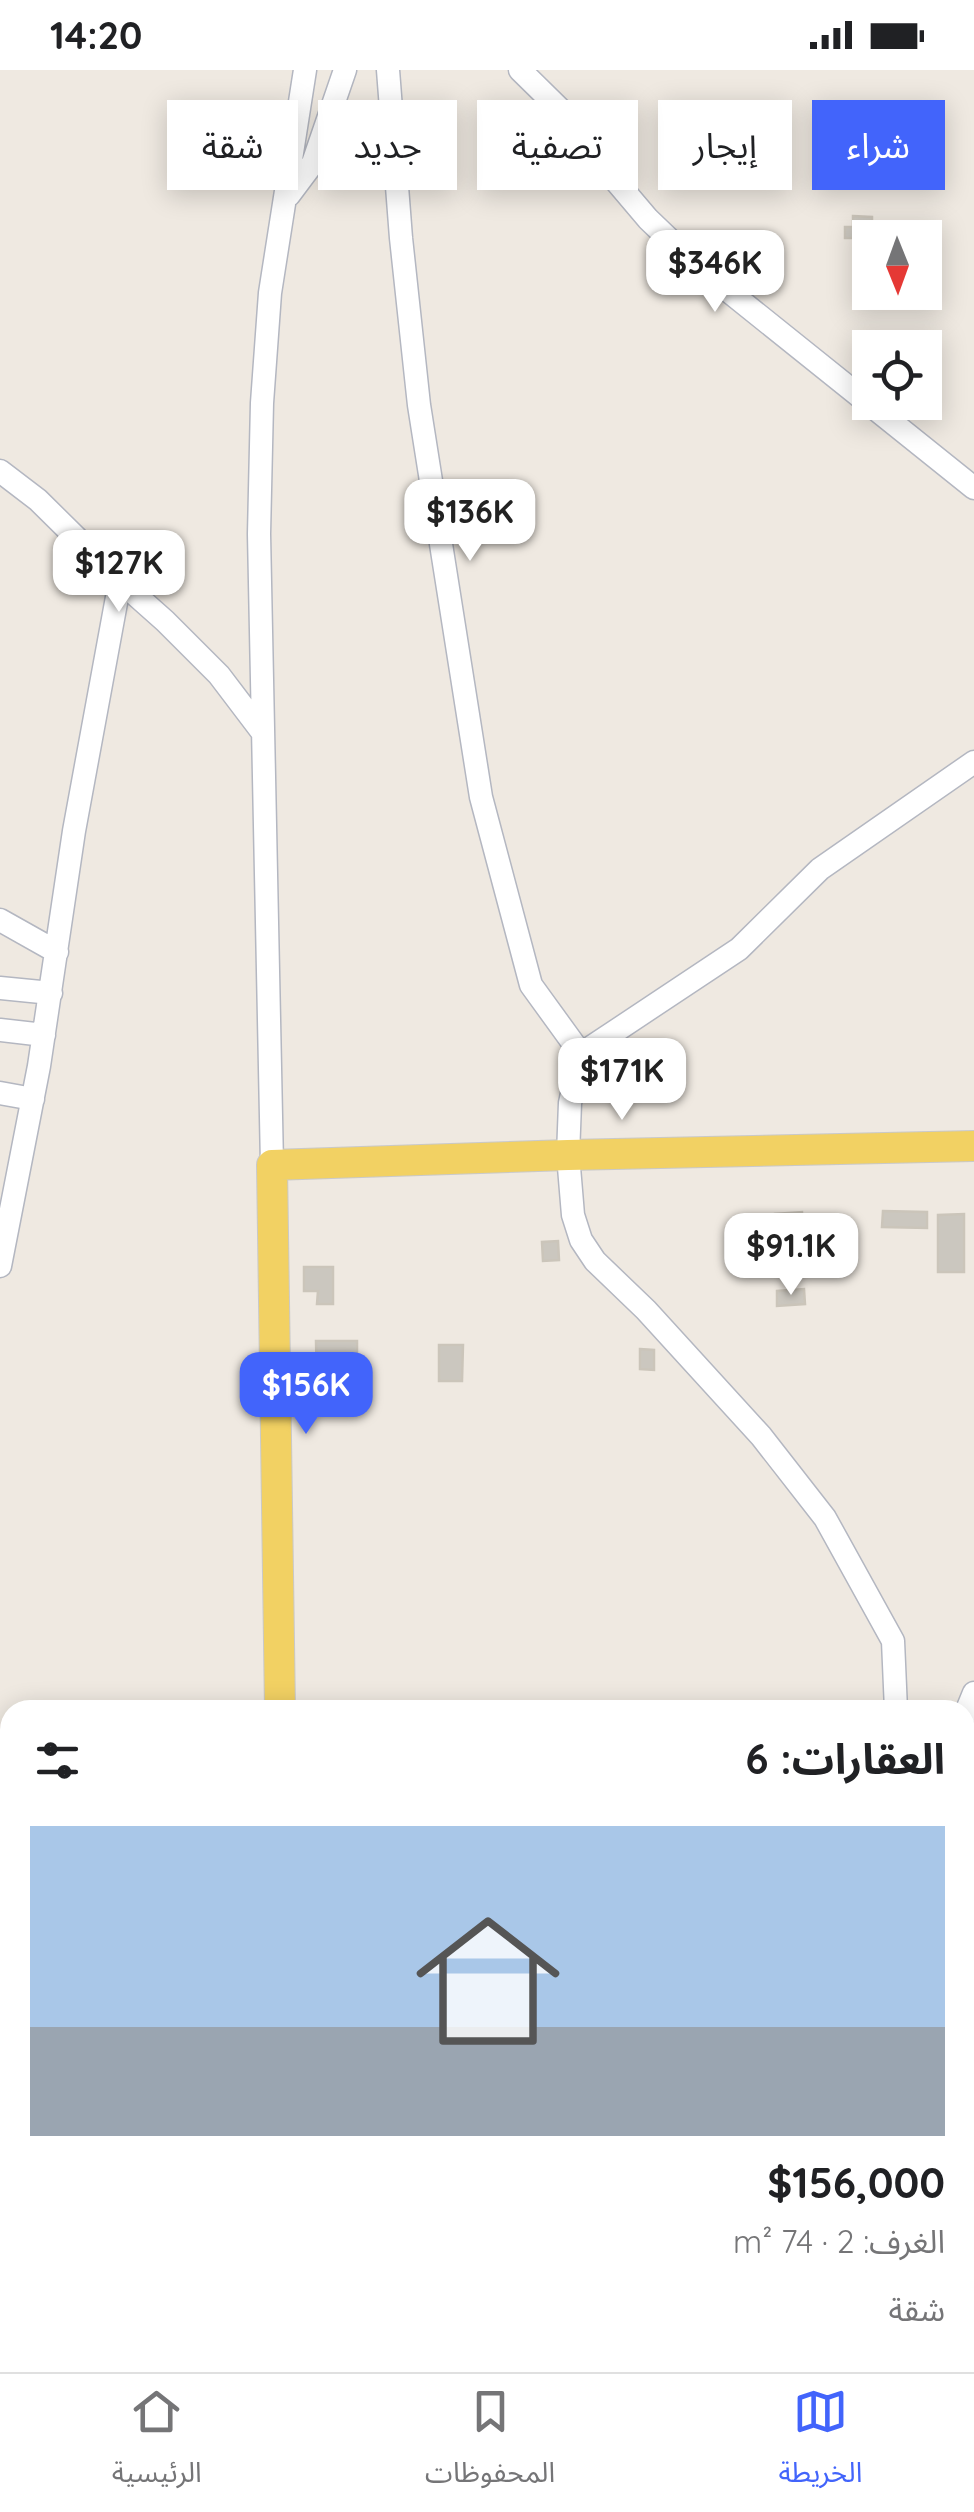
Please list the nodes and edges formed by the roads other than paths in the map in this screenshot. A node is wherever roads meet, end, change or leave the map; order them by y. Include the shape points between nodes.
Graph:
1 (305, 70) edge
2 (345, 70) edge
3 (388, 70) edge
4 (520, 70) edge
5 (286, 198) junction
6 (0, 472) edge
7 (974, 488) edge
8 (120, 582) junction
9 (263, 733) junction
10 (974, 762) edge
11 (0, 920) edge
12 (57, 952) junction
13 (0, 988) edge
14 (51, 993) junction
15 (0, 1030) edge
16 (44, 1035) junction
17 (582, 1054) junction
18 (0, 1093) edge
19 (33, 1099) junction
20 (974, 1146) edge
21 (12, 1152) edge
22 (568, 1155) junction
23 (272, 1166) junction
24 (6, 1220) edge
25 (0, 1266) edge
26 (280, 1700) edge
27 (895, 1700) edge

1 - 5 street
2 - 5 street via 313,163
3 - 17 street via 420,405 481,797 531,985
4 - 7 street via 696,265
5 - 9 street via 262,402
6 - 8 street via 38,500
8 - 9 street via 219,675
8 - 12 street
9 - 23 street
10 - 17 street via 820,869 739,949
11 - 12 street
12 - 14 street
13 - 14 street
14 - 16 street
15 - 16 street
16 - 19 street
17 - 22 street via 570,1104
18 - 19 street
19 - 21 street
20 - 22 main road
21 - 24 street
22 - 23 main road
22 - 27 street via 574,1215 594,1262 761,1436 825,1518 892,1641
23 - 26 main road
24 - 25 street

